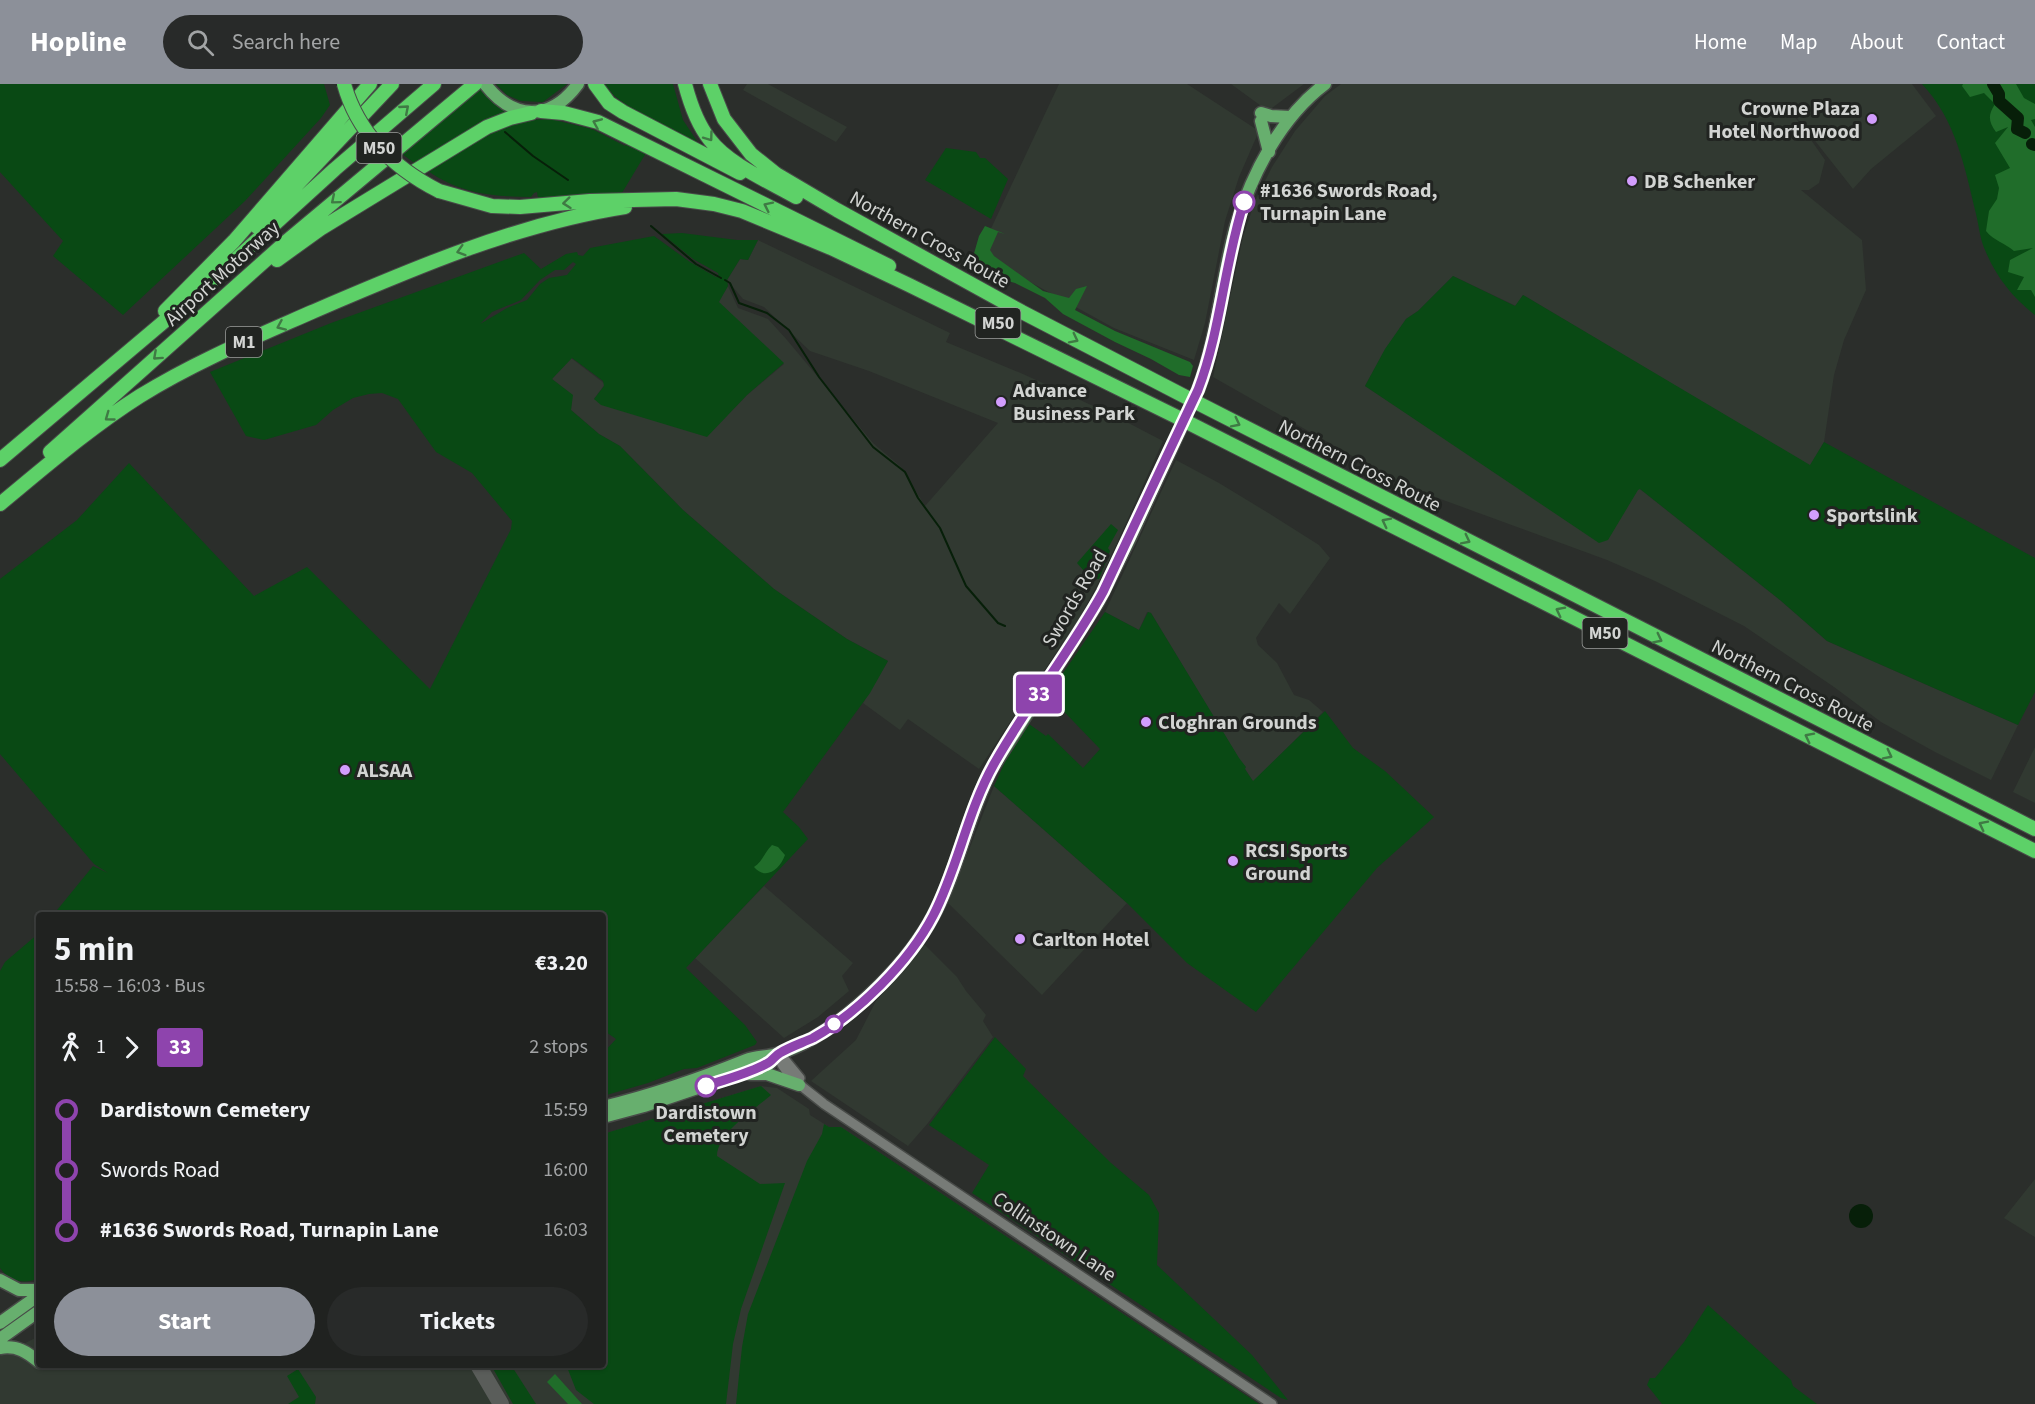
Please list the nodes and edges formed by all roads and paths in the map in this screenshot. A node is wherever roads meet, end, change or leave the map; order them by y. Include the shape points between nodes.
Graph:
1 (344, 84) edge
2 (370, 84) edge
3 (392, 84) edge
4 (434, 84) edge
5 (475, 84) edge
6 (578, 84) edge
7 (595, 84) edge
8 (685, 84) edge
9 (710, 84) edge
10 (1325, 84) edge
11 (488, 88) edge
12 (536, 112) junction
13 (1290, 117) junction
14 (1269, 152) junction
15 (804, 201) junction
16 (764, 221) junction
17 (1022, 312) junction
18 (157, 329) junction
19 (183, 333) junction
20 (110, 366) junction
21 (1198, 390) tunnel mouth
22 (1175, 416) junction
23 (1180, 429) tunnel mouth
24 (0, 460) edge
25 (0, 496) edge
26 (0, 504) edge
27 (2035, 829) edge
28 (2035, 851) edge
29 (777, 1054) junction
30 (740, 1074) junction
31 (799, 1085) junction
32 (817, 1099) junction
33 (606, 1106) edge
34 (606, 1116) edge
35 (0, 1280) edge
36 (36, 1290) edge
37 (36, 1297) edge
38 (36, 1313) edge
39 (0, 1323) edge
40 (0, 1339) edge
41 (0, 1348) edge
42 (36, 1360) edge
43 (1272, 1404) edge

16 -> 1 highway, M50, bridge via 727,207 676,199 492,206 440,190 408,173 372,140 354,111
2 - 20 highway via 234,241
3 - 18 highway
18 -> 4 highway, Airport Motorway
5 -> 19 highway, Airport Motorway / M1
6 - 12 main road via 564,99
7 - 15 highway, M50 via 609,103 649,127
8 -> 15 highway via 689,102 710,141 746,168
9 - 17 highway, Northern Cross Route / M50 via 724,119 737,138 776,174
10 - 13 main road
11 - 12 main road via 513,109
12 - 19 highway via 487,127 320,229
22 -> 12 highway, M50 via 897,270 598,122 564,113
13 - 14 main road
13 - 14 main road via 1261,117
14 - 21 main road via 1236,226 1213,343
15 - 17 highway, M50
16 - 22 highway, M50 via 831,248
16 -> 26 highway, M1 via 713,210 635,205 589,213 448,255 182,370 110,416
17 -> 27 highway, Northern Cross Route / M50
18 - 20 highway, Airport Motorway
19 -> 25 highway, Airport Motorway / M1
20 - 24 highway, Airport Motorway
28 -> 22 highway, Northern Cross Route / M50
23 - 29 main road, Swords Road via 1098,602 991,770 942,897 925,929 856,1007 813,1037
29 - 30 main road, Swords Road via 769,1064
29 - 31 street, Collinstown Lane via 781,1065
29 - 32 street, Collinstown Lane
29 - 33 main road, Swords Road via 756,1057 684,1084
30 - 31 main road via 767,1074
30 - 34 main road, Swords Road
31 - 32 street, Collinstown Lane
32 - 43 street, Collinstown Lane
35 - 36 main road via 18,1290
37 - 39 main road
38 - 40 main road
41 - 42 main road via 20,1349

